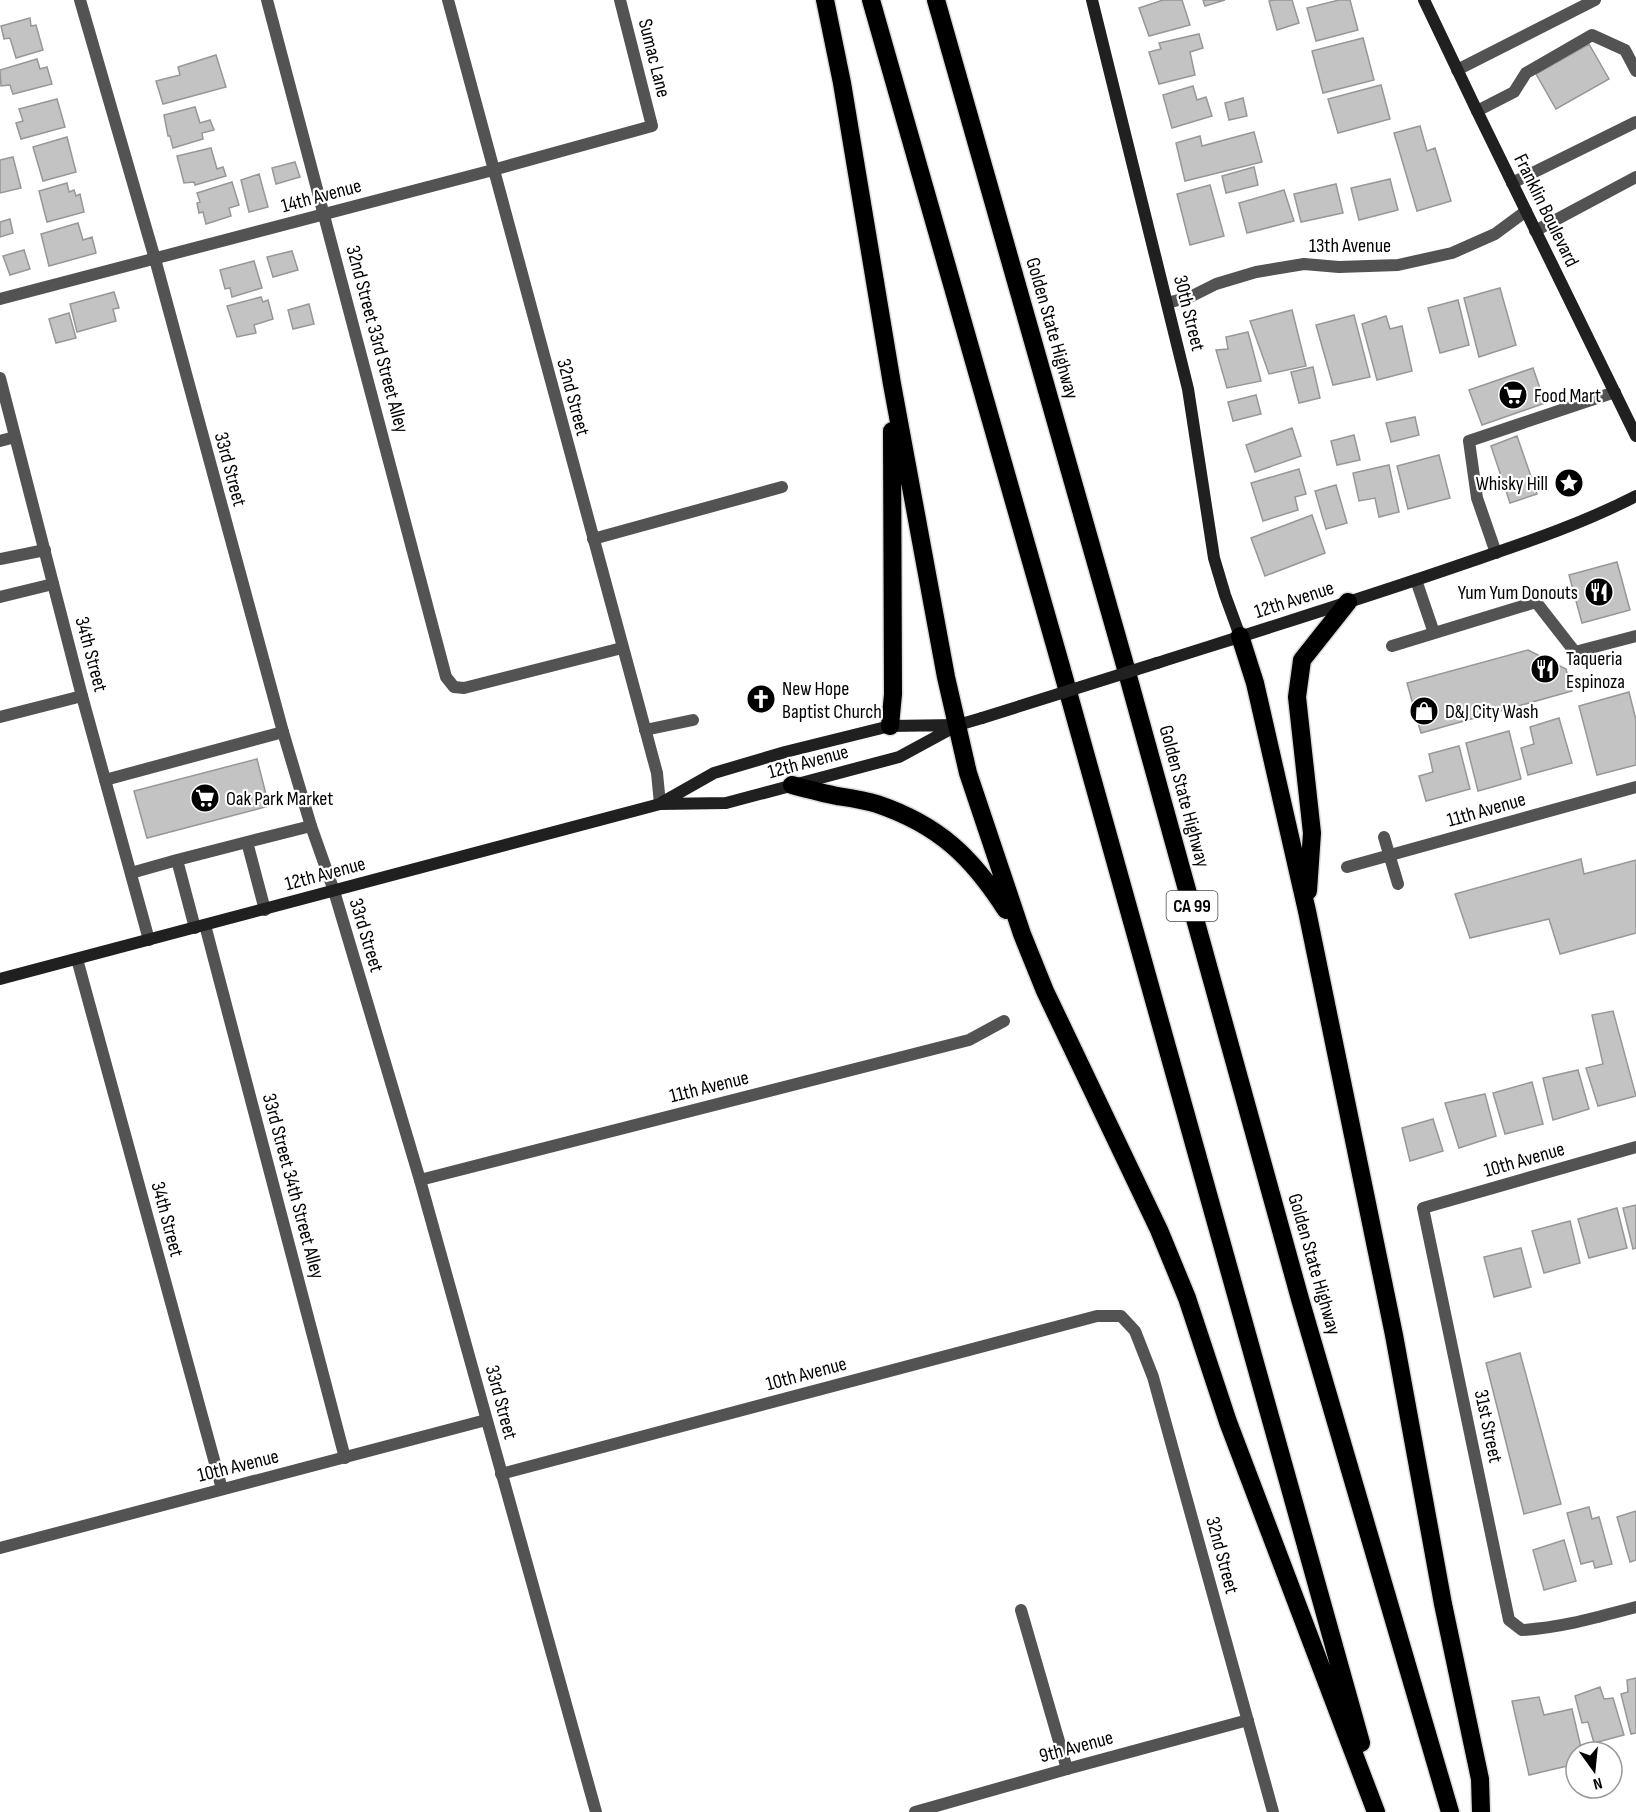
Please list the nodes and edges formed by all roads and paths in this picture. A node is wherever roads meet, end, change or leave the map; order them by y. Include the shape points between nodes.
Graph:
1 (80, 0) edge
2 (267, 0) edge
3 (448, 0) edge
4 (620, 0) edge
5 (825, 0) edge
6 (871, 0) edge
7 (936, 0) edge
8 (1092, 0) edge
9 (1424, 0) edge
10 (1595, 0) edge
11 (1457, 70) junction
12 (1636, 71) edge
13 (1477, 111) junction
14 (1636, 122) edge
15 (652, 126) joint
16 (493, 170) junction
17 (1636, 177) edge
18 (1512, 183) junction
19 (1526, 211) junction
20 (325, 214) junction
21 (1535, 231) junction
22 (154, 259) junction
23 (0, 299) edge
24 (1167, 303) junction
25 (0, 378) edge
26 (892, 384) junction
27 (1614, 392) junction
28 (1636, 436) edge
29 (15, 437) junction
30 (0, 441) edge
31 (782, 487) dead end
32 (1636, 496) edge
33 (593, 539) junction
34 (45, 550) junction
35 (1496, 553) junction
36 (0, 560) edge
37 (1416, 580) junction
38 (53, 584) junction
39 (0, 597) edge
40 (1348, 602) junction
41 (1434, 633) junction
42 (1240, 636) junction
43 (1636, 636) edge
44 (1392, 646) dead end
45 (622, 648) junction
46 (82, 696) junction
47 (0, 717) edge
48 (693, 720) dead end
49 (958, 725) junction
50 (891, 726) junction
51 (645, 730) junction
52 (283, 732) junction
53 (105, 780) junction
54 (792, 785) junction
55 (1636, 787) edge
56 (660, 804) junction
57 (311, 826) junction
58 (1384, 837) dead end
59 (247, 842) junction
60 (1389, 856) junction
61 (177, 860) junction
62 (1347, 867) dead end
63 (131, 873) junction
64 (1398, 884) dead end
65 (334, 891) junction
66 (265, 910) junction
67 (1306, 911) junction
68 (200, 927) junction
69 (1022, 934) junction
70 (149, 940) junction
71 (77, 959) junction
72 (0, 979) edge
73 (1004, 1021) dead end
74 (1636, 1147) edge
75 (420, 1180) junction
76 (1423, 1208) joint
77 (1121, 1316) joint
78 (486, 1420) junction
79 (345, 1458) junction
80 (501, 1474) junction
81 (222, 1489) junction
82 (0, 1548) edge
83 (1636, 1607) edge
84 (1021, 1610) dead end
85 (1248, 1720) junction
86 (1067, 1768) junction
87 (596, 1812) edge
88 (915, 1812) edge
89 (1273, 1812) edge
90 (1378, 1812) edge
91 (1450, 1812) edge
92 (1481, 1812) edge

1 - 22 street, 33rd Street
2 - 20 street, 32nd Street 33rd Street Alley
3 - 16 street, 32nd Street
4 - 15 street, Sumac Lane
5 - 26 highway
6 - 90 highway via 1060,663
7 - 91 highway, Golden State Highway / CA 99 via 1124,658 1300,1299
8 - 24 main road, 30th Street
9 - 11 main road, Franklin Boulevard
10 - 11 street
11 - 13 main road, Franklin Boulevard
12 - 13 street via 1625,50 1592,35 1527,72 1514,92
13 - 18 main road, Franklin Boulevard
14 - 18 street
15 - 16 street, 14th Avenue
16 - 20 street, 14th Avenue
16 - 33 street, 32nd Street
17 - 21 street
18 - 19 main road, Franklin Boulevard
19 - 21 main road, Franklin Boulevard
19 - 24 street, 13th Avenue via 1495,234 1452,253 1398,265 1304,264 1256,272
20 - 22 street, 14th Avenue
20 - 45 street, 32nd Street 33rd Street Alley via 446,677 454,687 464,688
21 - 27 main road, Franklin Boulevard
22 - 23 street, 14th Avenue
22 - 52 street, 33rd Street
24 - 42 main road, 30th Street via 1196,432 1214,558
25 - 29 street, 34th Street
26 - 49 highway
26 - 50 highway
27 - 28 main road, Franklin Boulevard
27 - 35 street via 1468,441 1476,498
29 - 30 street
29 - 34 street, 34th Street
31 - 33 street
32 - 35 main road, 12th Avenue via 1603,514
33 - 45 street, 32nd Street
34 - 36 street
34 - 38 street, 34th Street
35 - 37 main road, 12th Avenue
37 - 40 main road, 12th Avenue
37 - 41 street
38 - 39 street
38 - 46 street, 34th Street
40 - 42 main road, 12th Avenue
40 - 67 highway via 1302,660 1297,697 1312,833
41 - 43 street via 1536,602 1575,652
41 - 44 street
42 - 49 main road, 12th Avenue, bridge
42 - 67 highway via 1255,683
45 - 51 street, 32nd Street
46 - 47 street
46 - 53 street, 34th Street
48 - 51 street
49 - 50 main road, 12th Avenue
49 - 54 main road, 12th Avenue via 899,757
49 - 69 highway via 968,772
50 - 56 main road, 12th Avenue via 714,773
51 - 56 street, 32nd Street via 657,772
52 - 53 street
52 - 57 street, 33rd Street
53 - 63 street, 34th Street
54 - 56 main road, 12th Avenue via 726,803
54 - 69 highway via 878,804 937,833 966,856
55 - 60 street, 11th Avenue
56 - 65 main road, 12th Avenue
57 - 59 street
57 - 65 street, 33rd Street
58 - 60 street
59 - 61 street
59 - 66 street
60 - 62 street, 11th Avenue
60 - 64 street
61 - 63 street
61 - 68 street, 33rd Street 34th Street Alley
63 - 70 street, 34th Street
65 - 66 main road, 12th Avenue
65 - 75 street, 33rd Street
66 - 68 main road, 12th Avenue
67 - 92 highway via 1394,1335 1443,1604 1480,1779
68 - 70 main road, 12th Avenue
68 - 79 street, 33rd Street 34th Street Alley
69 - 90 highway via 1187,1298 1227,1422
70 - 71 main road, 12th Avenue
71 - 72 main road, 12th Avenue
71 - 81 street, 34th Street
73 - 75 street, 11th Avenue via 969,1040
74 - 76 street, 10th Avenue
75 - 78 street, 33rd Street
76 - 83 street, 31st Street via 1509,1620 1522,1630 1539,1629
77 - 80 street, 10th Avenue via 1097,1316
77 - 85 street, 32nd Street via 1135,1331 1153,1377
78 - 79 street, 10th Avenue
78 - 80 street, 33rd Street
79 - 81 street, 10th Avenue
80 - 87 street, 33rd Street
81 - 82 street, 10th Avenue
84 - 86 street
85 - 86 street, 9th Avenue
85 - 89 street, 32nd Street
86 - 88 street, 9th Avenue

